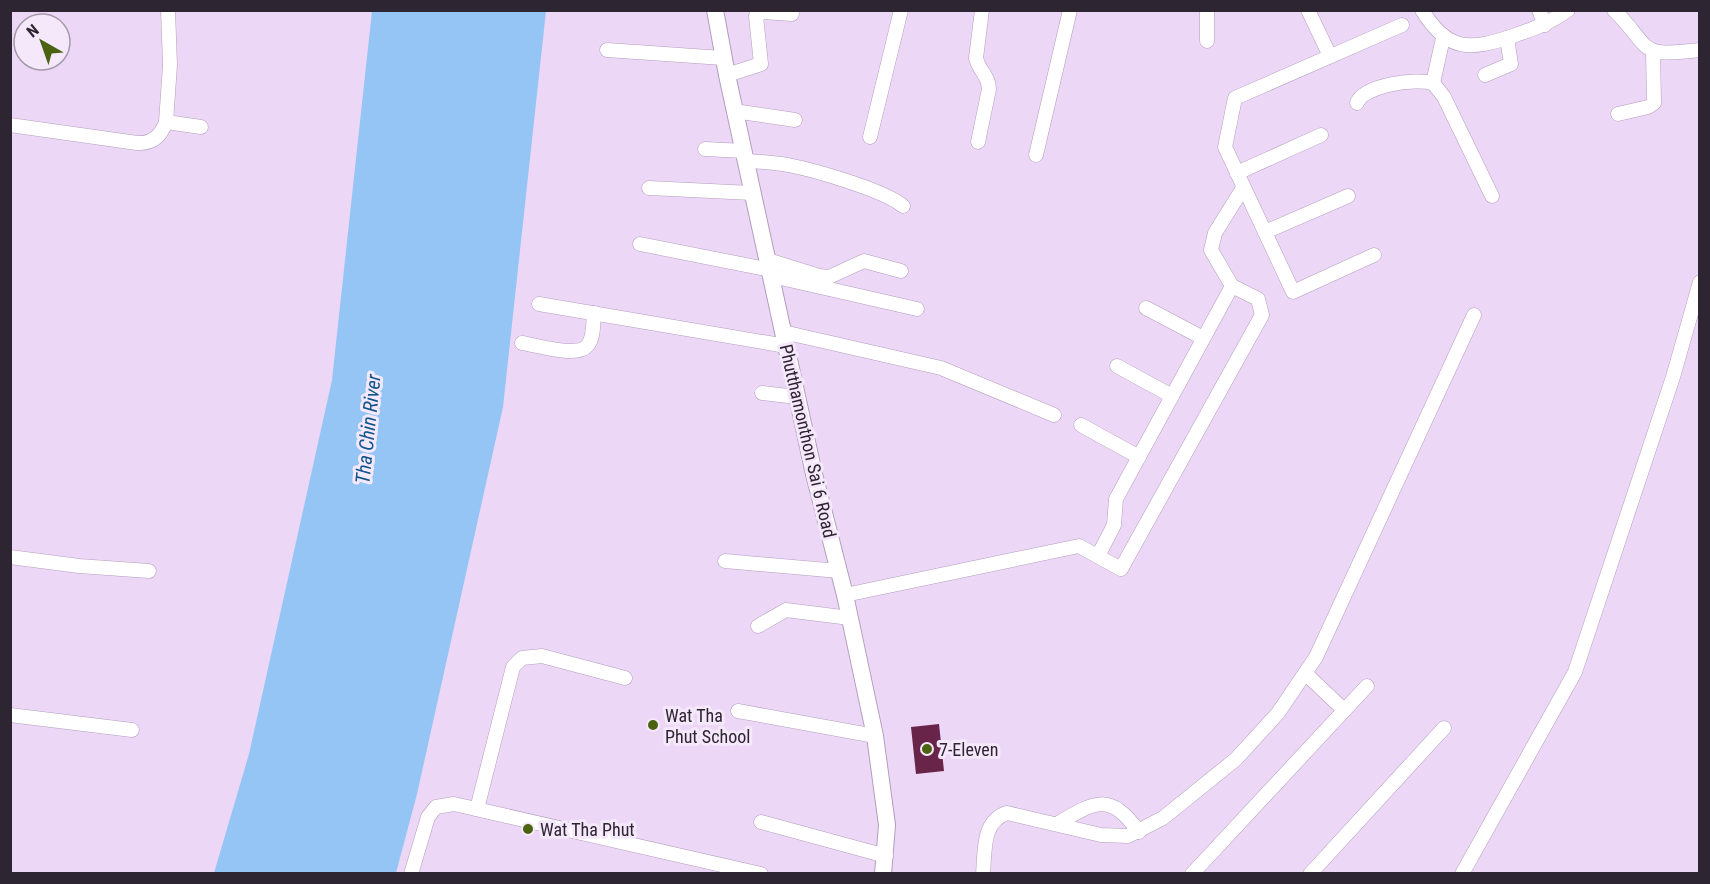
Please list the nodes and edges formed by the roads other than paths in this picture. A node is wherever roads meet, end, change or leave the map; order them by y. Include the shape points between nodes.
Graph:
1 (168, 10) edge
2 (715, 10) edge
3 (901, 10) edge
4 (982, 10) edge
5 (1070, 10) edge
6 (1208, 10) edge
7 (1308, 10) edge
8 (1422, 10) edge
9 (1539, 10) edge
10 (1568, 10) edge
11 (1614, 10) edge
12 (792, 14) dead end
13 (1402, 25) dead end
14 (1545, 25) junction
15 (1207, 41) dead end
16 (1442, 41) junction
17 (1509, 42) junction
18 (607, 50) dead end
19 (1700, 50) edge
20 (1330, 56) junction
21 (1653, 56) junction
22 (723, 58) junction
23 (727, 75) junction
24 (1485, 75) dead end
25 (1433, 83) junction
26 (1357, 103) dead end
27 (734, 111) junction
28 (1618, 114) dead end
29 (795, 120) dead end
30 (166, 122) junction
31 (11, 125) edge
32 (201, 127) dead end
33 (10, 131) edge
34 (1321, 135) dead end
35 (870, 136) dead end
36 (978, 142) dead end
37 (705, 148) dead end
38 (1036, 155) dead end
39 (745, 156) junction
40 (1237, 173) junction
41 (648, 188) dead end
42 (1243, 188) junction
43 (752, 193) junction
44 (1348, 196) dead end
45 (1492, 196) dead end
46 (903, 207) dead end
47 (1265, 232) junction
48 (640, 244) dead end
49 (1374, 255) dead end
50 (770, 269) junction
51 (902, 271) dead end
52 (1700, 282) edge
53 (1232, 286) junction
54 (539, 304) dead end
55 (1146, 308) dead end
56 (917, 309) dead end
57 (594, 313) junction
58 (1474, 315) dead end
59 (1203, 338) junction
60 (784, 339) junction
61 (522, 343) dead end
62 (1118, 366) dead end
63 (762, 393) dead end
64 (1172, 396) junction
65 (797, 397) junction
66 (1054, 415) dead end
67 (1081, 425) dead end
68 (1139, 457) junction
69 (1098, 556) junction
70 (10, 557) edge
71 (725, 561) dead end
72 (149, 571) dead end
73 (839, 571) junction
74 (845, 595) junction
75 (850, 618) junction
76 (758, 626) dead end
77 (1306, 674) junction
78 (625, 678) dead end
79 (1366, 686) dead end
80 (1344, 710) junction
81 (738, 711) dead end
82 (10, 715) edge
83 (1444, 729) dead end
84 (132, 730) dead end
85 (875, 736) junction
86 (477, 809) junction
87 (761, 822) dead end
88 (1058, 824) junction
89 (1139, 832) junction
90 (886, 856) junction
91 (411, 873) edge
92 (760, 873) edge
93 (883, 873) edge
94 (982, 873) edge
95 (1192, 873) edge
96 (1310, 873) edge
97 (1462, 873) edge

1 - 30 street
2 - 22 main road, Phutthamonthon Sai 6 Road
3 - 35 street
4 - 36 street via 976,58 977,66 989,81 989,90
5 - 38 street
6 - 15 street
7 - 20 street
8 - 16 street
9 - 14 street
10 - 14 street
11 - 21 street
12 - 23 street via 756,15 761,64
13 - 20 street
14 - 17 street
16 - 17 street via 1462,46
16 - 25 street
17 - 24 street via 1513,61 1508,67
18 - 22 street
19 - 21 street
20 - 40 street via 1235,98 1225,147
21 - 28 street via 1654,103
22 - 23 main road, Phutthamonthon Sai 6 Road
23 - 27 main road, Phutthamonthon Sai 6 Road
25 - 26 street via 1391,84 1366,93
25 - 45 street via 1444,96
27 - 29 street
27 - 39 main road, Phutthamonthon Sai 6 Road
30 - 31 street via 159,135 146,143
30 - 32 street
31 - 33 street
34 - 40 street
37 - 39 street
39 - 43 main road, Phutthamonthon Sai 6 Road
39 - 46 street via 806,169 890,198
40 - 42 street
41 - 43 street
42 - 47 street
42 - 53 street via 1215,233 1211,250
43 - 50 main road, Phutthamonthon Sai 6 Road
44 - 47 street
47 - 49 street via 1293,292
48 - 50 street
50 - 51 street via 829,277 864,261
50 - 56 street
50 - 60 main road, Phutthamonthon Sai 6 Road
52 - 97 street via 1673,377 1575,672
53 - 59 street
53 - 69 street via 1258,299 1262,315 1121,569
54 - 57 street
55 - 59 street
57 - 60 street
57 - 61 street via 590,340 583,349 570,351
58 - 77 street
59 - 64 street
60 - 65 main road, Phutthamonthon Sai 6 Road
60 - 66 street via 941,368
62 - 64 street
63 - 65 street
64 - 68 street
65 - 73 main road, Phutthamonthon Sai 6 Road
67 - 68 street
68 - 69 street via 1116,499 1114,525
69 - 74 street via 1079,546
70 - 72 street
71 - 73 street
73 - 74 main road, Phutthamonthon Sai 6 Road
74 - 75 main road, Phutthamonthon Sai 6 Road
75 - 76 street via 786,610
75 - 85 main road, Phutthamonthon Sai 6 Road
77 - 80 street
77 - 89 street via 1278,713 1236,759 1193,796
78 - 86 street via 542,656 522,657 513,667
79 - 80 street
80 - 95 street
81 - 85 street
82 - 84 street
83 - 96 street
85 - 90 main road, Phutthamonthon Sai 6 Road via 888,825
86 - 91 street via 454,804 436,807 428,817
86 - 92 street
87 - 90 street
88 - 89 street via 1101,835 1128,836
88 - 89 street via 1098,803 1114,805
88 - 94 street via 1007,813 998,816 987,832
90 - 93 main road, Phutthamonthon Sai 6 Road

